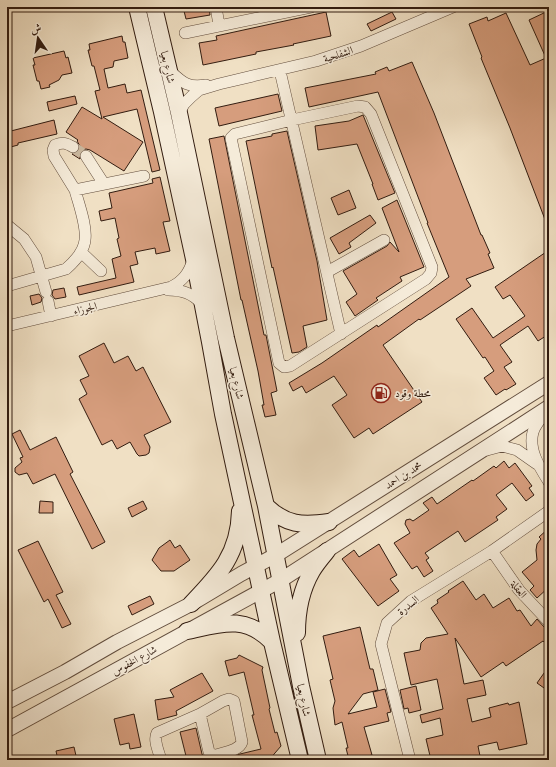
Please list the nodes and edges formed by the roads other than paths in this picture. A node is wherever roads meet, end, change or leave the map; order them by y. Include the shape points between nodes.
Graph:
1 (137, 7) edge
2 (154, 7) edge
3 (216, 7) edge
4 (311, 7) edge
5 (452, 7) edge
6 (268, 11) edge
7 (219, 25) junction
8 (185, 33) dead end
9 (170, 71) junction
10 (280, 71) junction
11 (219, 84) junction
12 (179, 114) junction
13 (292, 120) junction
14 (73, 147) tunnel mouth
15 (86, 156) tunnel mouth
16 (144, 176) dead end
17 (104, 184) junction
18 (75, 190) junction
19 (7, 224) edge
20 (384, 240) dead end
21 (81, 252) junction
22 (194, 259) junction
23 (101, 272) dead end
24 (327, 272) junction
25 (42, 276) junction
26 (7, 286) edge
27 (163, 290) junction
28 (202, 304) junction
29 (51, 316) junction
30 (7, 326) edge
31 (341, 334) junction
32 (549, 383) edge
33 (549, 407) edge
34 (479, 452) junction
35 (537, 464) junction
36 (549, 482) edge
37 (240, 487) junction
38 (266, 506) junction
39 (549, 512) edge
40 (329, 522) junction
41 (327, 551) junction
42 (492, 551) junction
43 (276, 555) junction
44 (256, 566) junction
45 (281, 580) junction
46 (262, 591) junction
47 (191, 604) junction
48 (549, 622) edge
49 (187, 631) junction
50 (272, 642) junction
51 (296, 660) junction
52 (7, 702) edge
53 (200, 714) junction
54 (7, 730) edge
55 (161, 760) edge
56 (300, 760) edge
57 (318, 760) edge
58 (410, 760) edge

1 - 22 main road, شارع بعيا
2 - 9 main road, شارع بعيا
3 - 7 street
4 - 6 street
5 - 10 street, الشفلحية via 361,46
6 - 7 street
7 - 8 street
9 - 11 street, الشفلحية via 188,85
9 - 12 main road, شارع بعيا
10 - 11 street, الشفلحية
10 - 13 street
11 - 12 street, الشفلحية via 199,90 191,96
12 - 38 main road, شارع بعيا via 226,338
13 - 24 street
13 - 31 street via 358,106 368,110 432,267 426,279
13 - 31 street via 235,134 231,138 279,363 284,367 290,366
14 - 18 street via 60,143 53,150 54,156
15 - 17 street
16 - 17 street
17 - 18 street
18 - 21 street via 86,241
19 - 25 street via 24,239 36,257
20 - 24 street
21 - 23 street
21 - 25 street via 66,268
22 - 27 street via 183,279
22 - 28 main road, شارع بعيا
24 - 31 street
25 - 26 street
25 - 29 street
27 - 28 street via 184,291
27 - 29 street, الجوزاء
28 - 37 main road, شارع بعيا
29 - 30 street, الجوزاء
32 - 40 street, محمد بن احمد
33 - 34 street, محمد بن احمد
33 - 35 street via 533,432 532,444
34 - 35 street via 502,446 517,450
34 - 41 street, محمد بن احمد
35 - 36 street
37 - 44 main road, شارع بعيا
37 - 47 main road via 238,532 228,558 222,570
38 - 40 main road via 288,521 301,524
38 - 43 main road, شارع بعيا
39 - 42 street, السدرة
40 - 43 street, محمد بن احمد
41 - 45 street, محمد بن احمد
41 - 51 main road via 313,570 302,595 297,619
42 - 48 street, العقلة via 519,590
42 - 58 street, السدرة via 411,601 387,623 381,644
43 - 44 street, محمد بن احمد
43 - 45 main road, شارع بعيا
44 - 46 main road, شارع بعيا
44 - 47 street
45 - 46 street, محمد بن احمد
45 - 51 main road, شارع بعيا
46 - 49 street, شارع الخفوس
46 - 50 main road, شارع بعيا
47 - 52 street
49 - 50 main road via 227,623 247,624 257,628
49 - 54 street, شارع الخفوس
50 - 56 main road, شارع بعيا
51 - 57 main road, شارع بعيا
53 - 53 street via 223,701 234,701 241,746 216,755 209,752
53 - 55 street via 156,735

